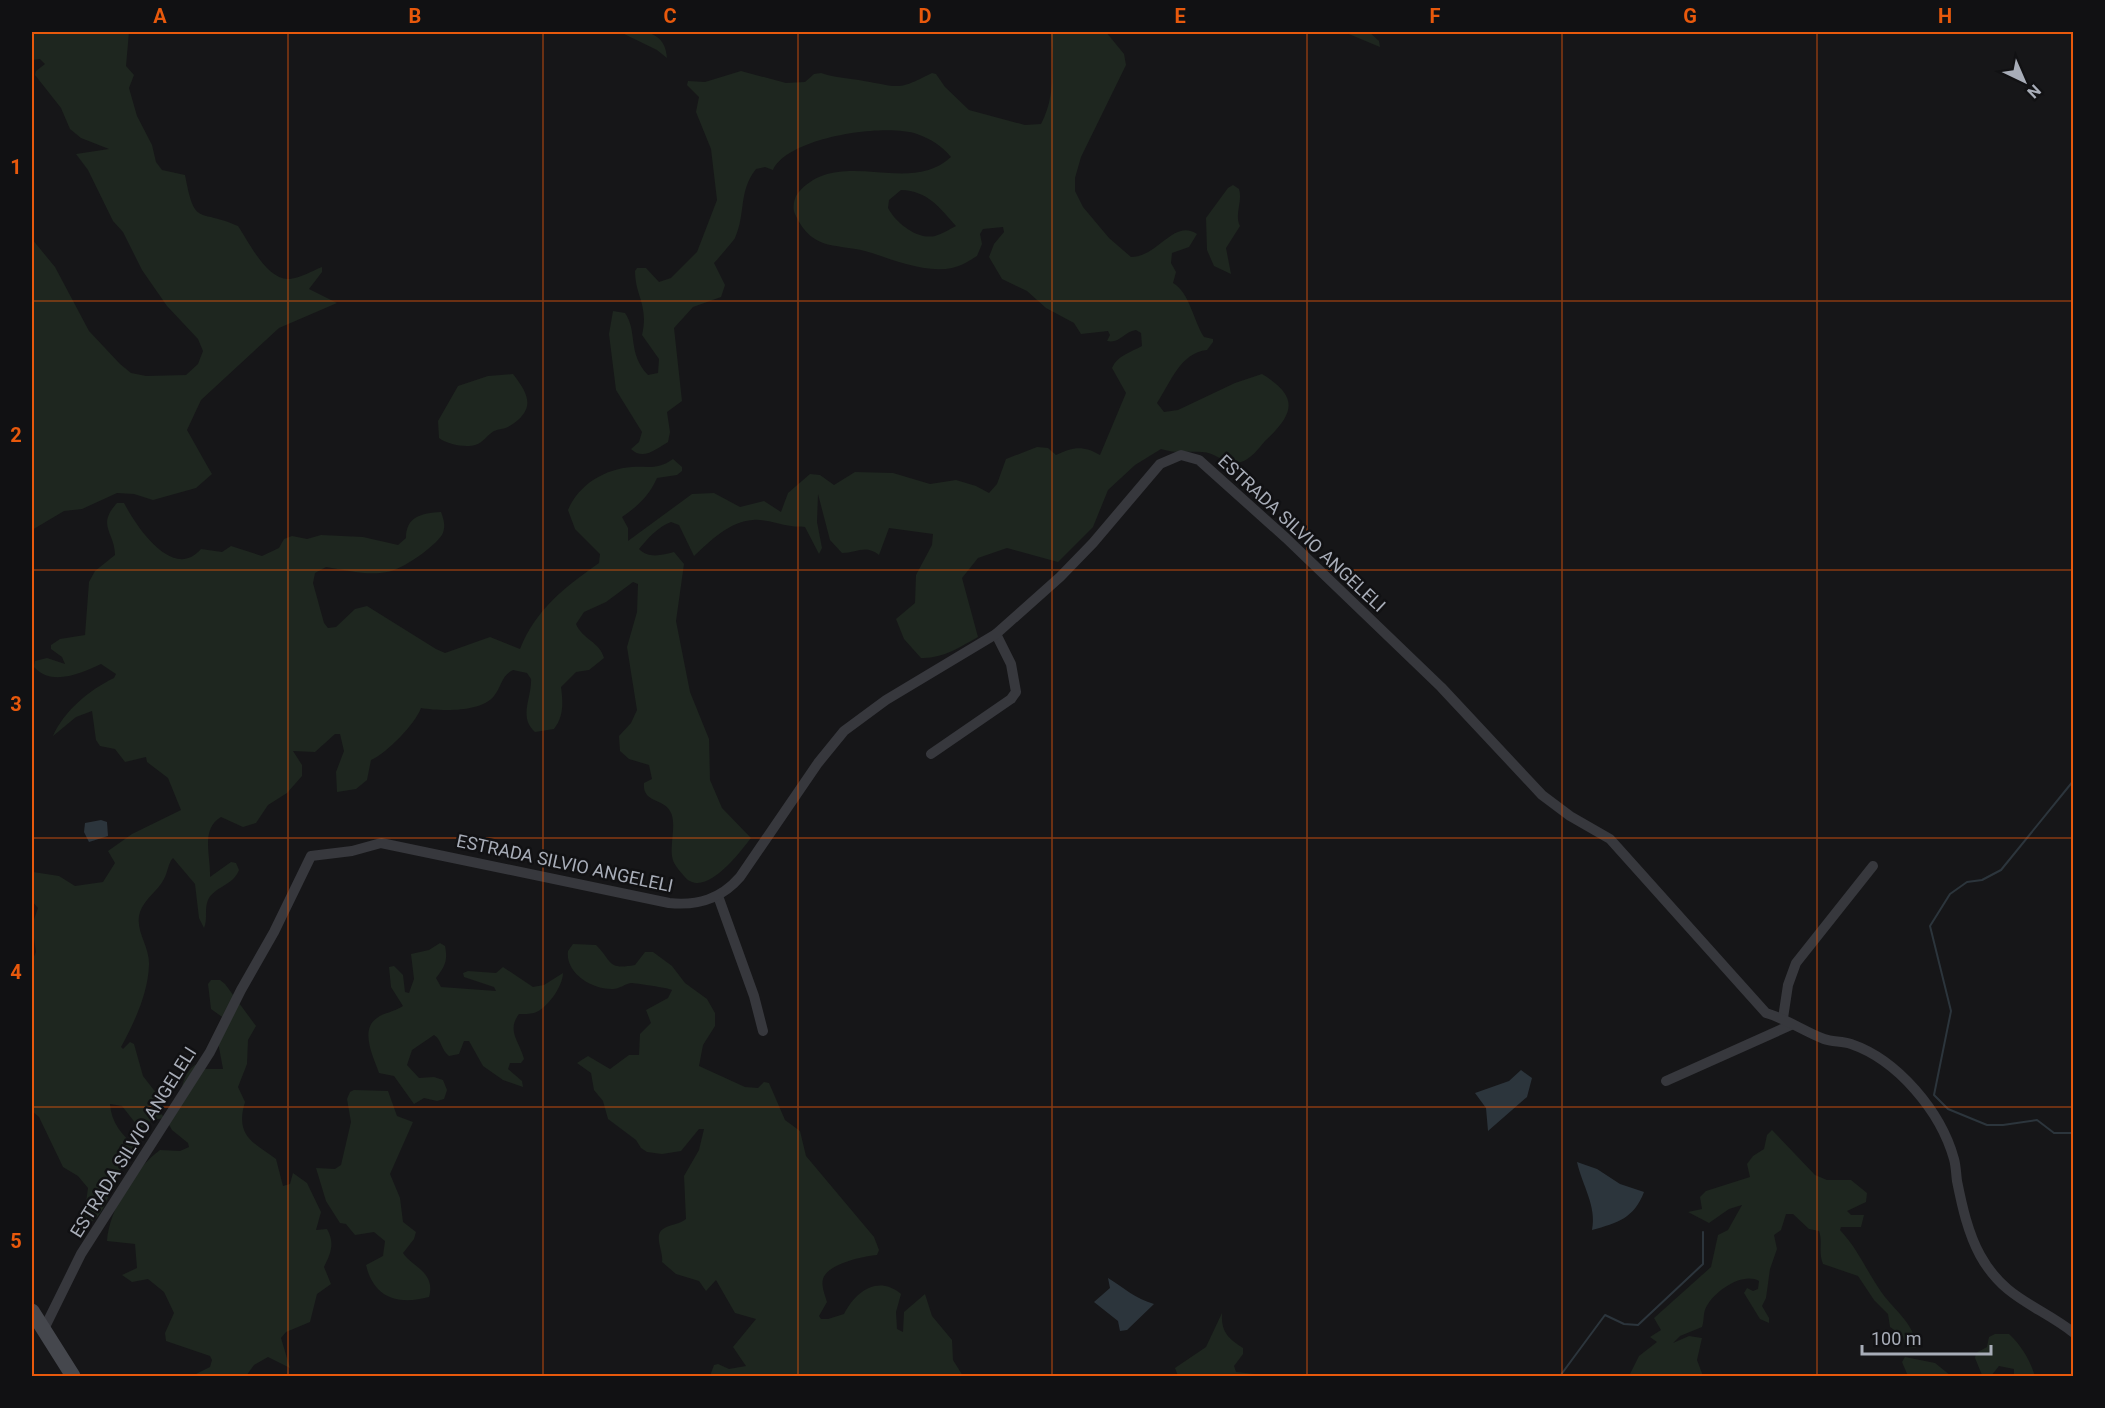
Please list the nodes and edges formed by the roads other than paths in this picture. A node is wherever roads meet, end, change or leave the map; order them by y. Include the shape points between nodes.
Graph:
1 (996, 634) junction
2 (931, 754) dead end
3 (1873, 866) dead end
4 (718, 896) junction
5 (1787, 1021) junction
6 (763, 1031) dead end
7 (1666, 1081) dead end
8 (32, 1312) edge
9 (43, 1331) junction
10 (2073, 1333) edge
11 (73, 1377) edge

1 - 2 street via 1011,664 1016,692
1 - 4 street, ESTRADA SILVIO ANGELELI via 886,700 844,731 812,770 740,877
1 - 5 street, ESTRADA SILVIO ANGELELI via 1093,543 1160,464 1180,455 1199,459 1441,687 1542,795 1610,839 1766,1013
3 - 5 street via 1796,963 1788,985
4 - 6 street
4 - 9 street, ESTRADA SILVIO ANGELELI via 669,903 381,843 311,856 210,1052 81,1254
5 - 7 street
5 - 10 street, ESTRADA SILVIO ANGELELI via 1826,1040 1850,1044 1874,1056 1905,1080 1942,1126 1955,1161 1965,1217 1980,1256 2013,1296
8 - 9 main road
9 - 11 main road

